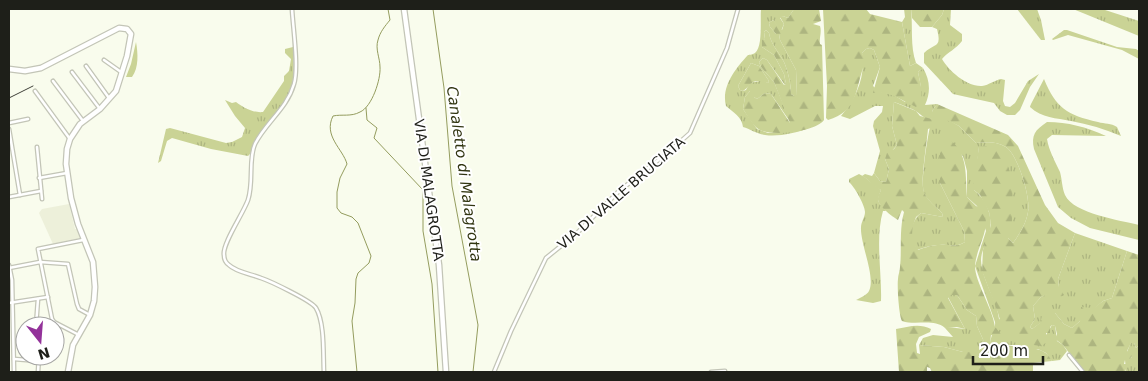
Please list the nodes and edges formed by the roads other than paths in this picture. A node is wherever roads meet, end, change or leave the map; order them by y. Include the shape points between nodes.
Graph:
1 (292, 9) edge
2 (404, 9) edge
3 (738, 9) edge
4 (104, 60) dead end
5 (86, 66) dead end
6 (9, 69) edge
7 (72, 72) dead end
8 (121, 72) junction
9 (53, 81) dead end
10 (35, 92) dead end
11 (110, 99) junction
12 (100, 109) junction
13 (28, 119) dead end
14 (83, 121) junction
15 (9, 123) edge
16 (9, 129) edge
17 (70, 139) junction
18 (37, 147) dead end
19 (67, 173) junction
20 (39, 178) junction
21 (41, 191) junction
22 (20, 195) junction
23 (9, 197) edge
24 (42, 199) dead end
25 (85, 239) junction
26 (40, 262) junction
27 (9, 267) edge
28 (48, 297) junction
29 (38, 299) junction
30 (10, 302) edge
31 (90, 315) junction
32 (37, 316) edge
33 (79, 334) junction
34 (1069, 355) dead end
35 (14, 359) joint
36 (725, 371) edge
37 (14, 372) edge
38 (68, 372) edge
39 (324, 372) edge
40 (446, 372) edge
41 (494, 372) edge
42 (711, 372) edge
43 (1083, 372) edge

1 - 39 street via 294,86 286,104 255,145 248,199 226,242 224,253 231,267 267,280 314,305 319,315
2 - 40 street, VIA DI MALAGROTTA via 441,277
3 - 41 street, VIA DI VALLE BRUCIATA via 727,48 690,133 547,256
4 - 8 street
5 - 11 street
6 - 8 street via 38,69 122,28 131,35
7 - 12 street
8 - 11 street via 116,92
9 - 14 street
10 - 17 street
11 - 12 street
12 - 14 street
13 - 15 street
14 - 17 street
16 - 22 street
17 - 19 street
18 - 20 street
19 - 20 street
19 - 25 street
20 - 21 street
21 - 22 street
21 - 24 street
22 - 23 street
25 - 26 street via 38,248
25 - 31 street via 93,262 94,294
26 - 27 street
26 - 28 street
26 - 31 street via 68,264 79,309
27 - 30 street via 12,280
28 - 29 street
28 - 33 street via 54,322
29 - 30 street
29 - 32 street
30 - 35 street
31 - 33 street
33 - 38 street via 72,348
34 - 43 street
35 - 37 street
36 - 42 street

